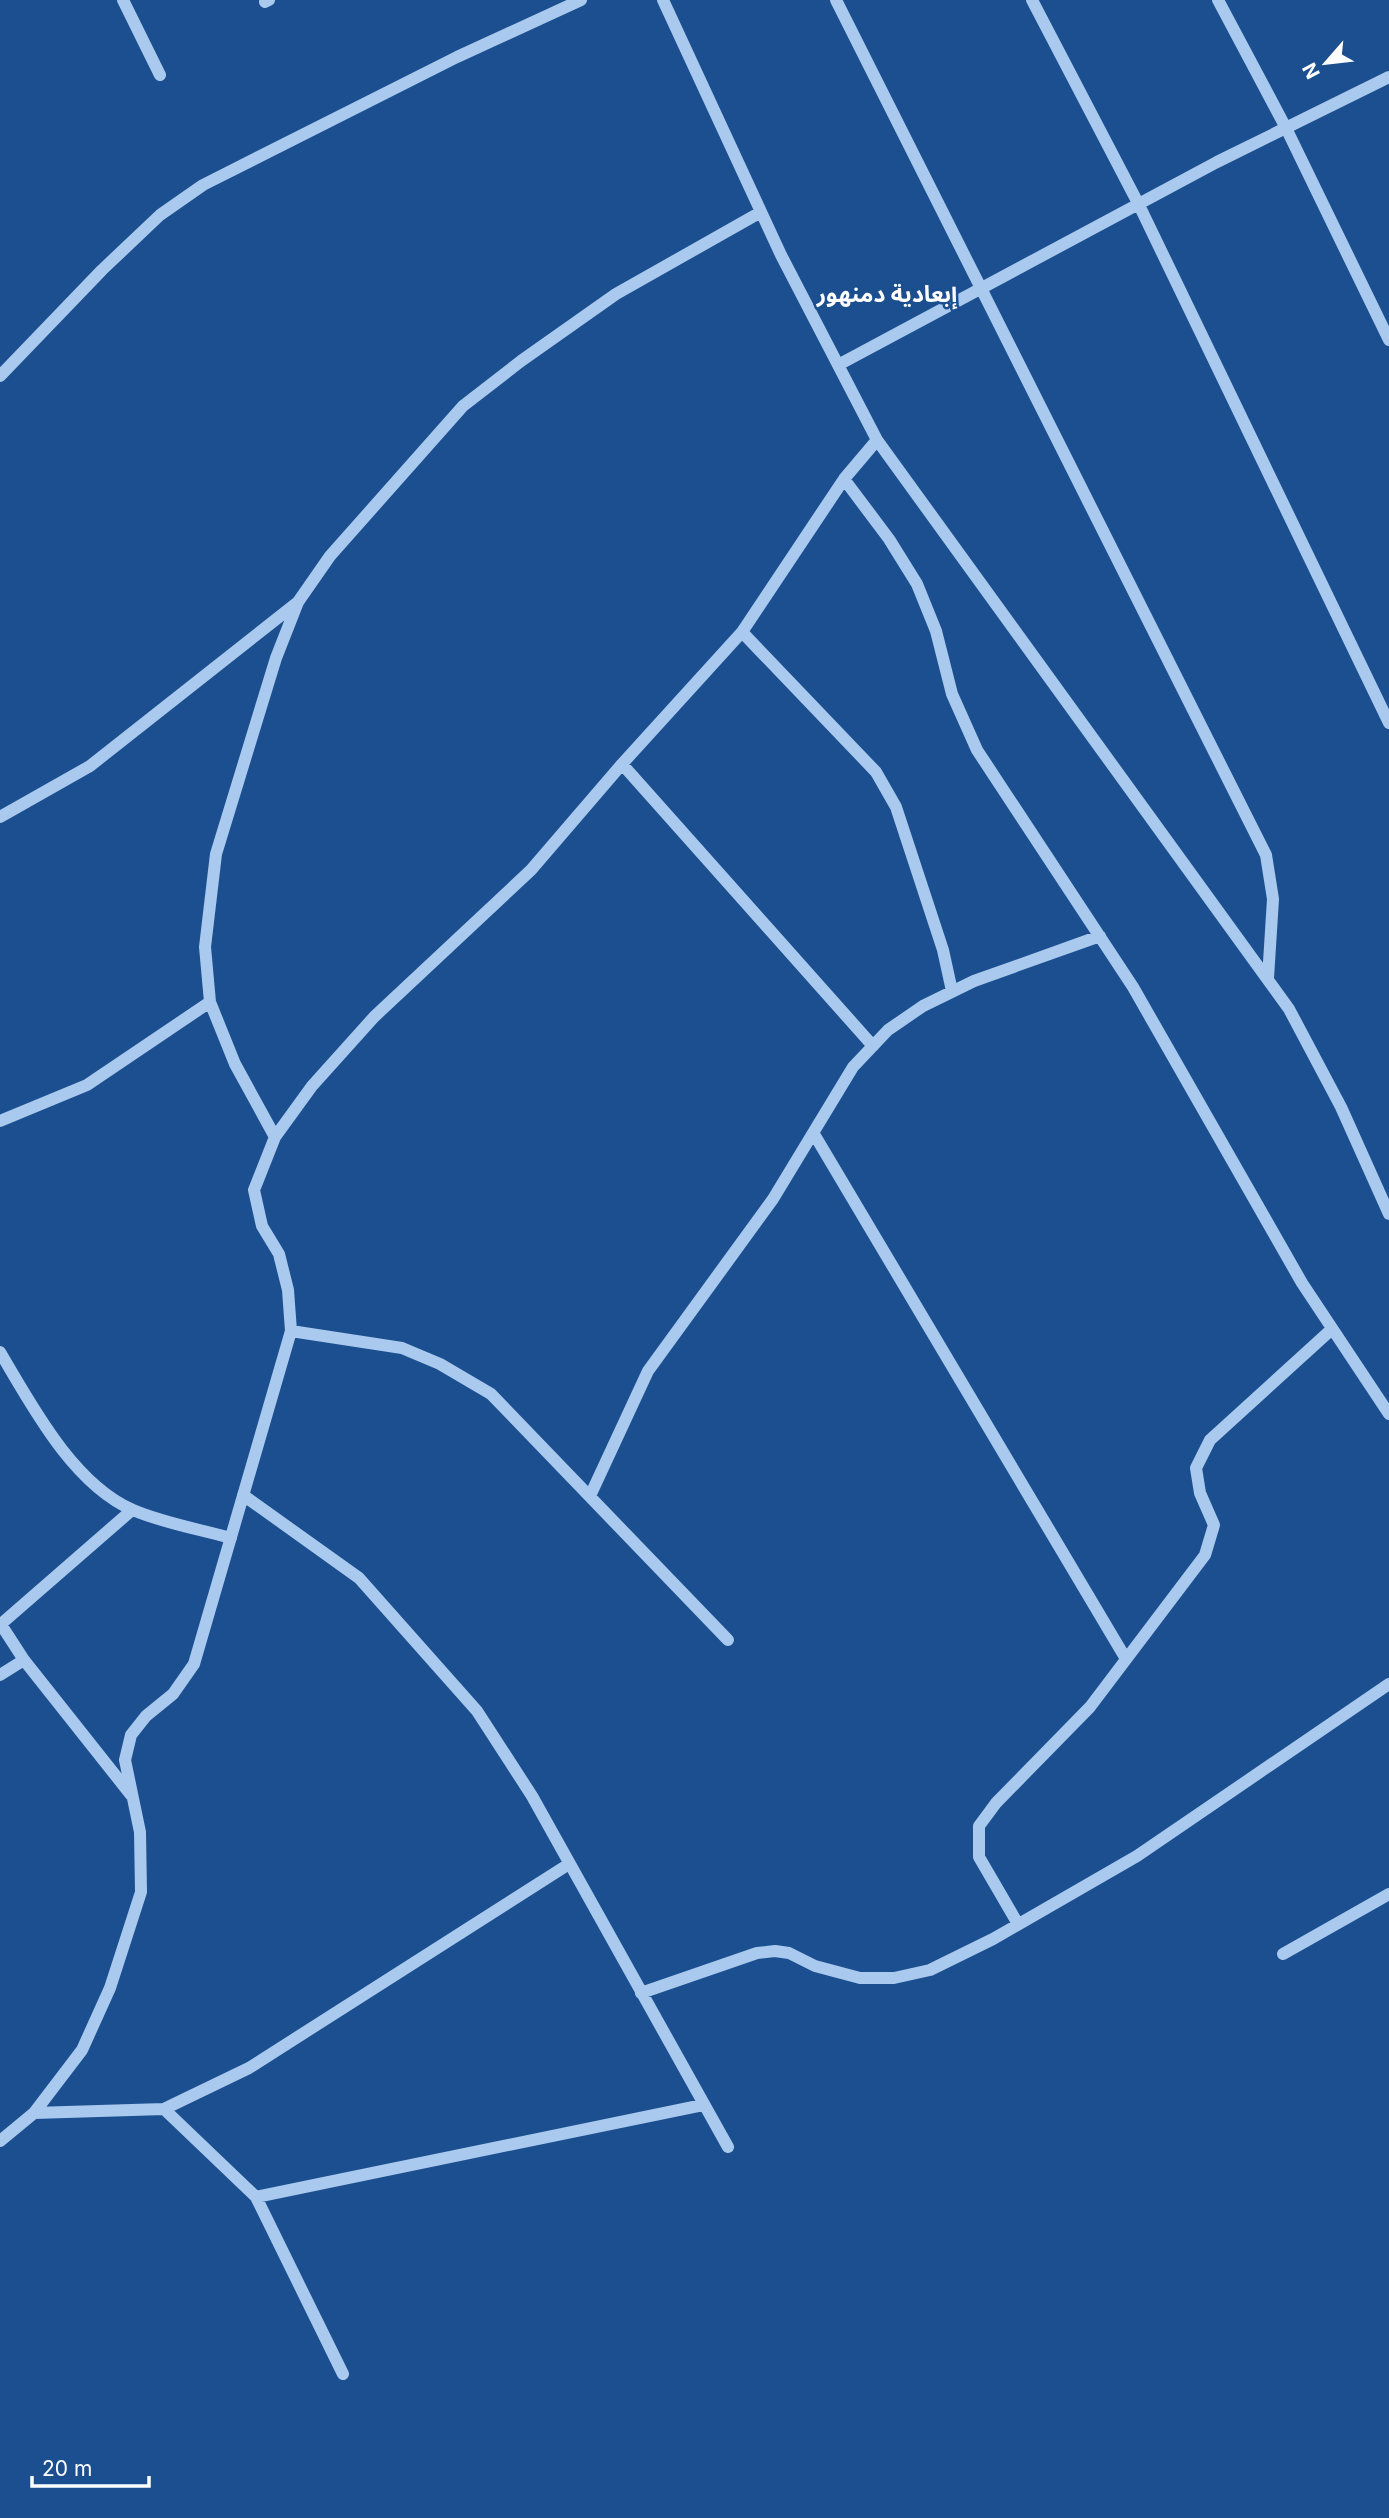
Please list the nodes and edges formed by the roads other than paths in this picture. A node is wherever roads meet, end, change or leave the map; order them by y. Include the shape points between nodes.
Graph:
1 (123, 0) edge
2 (581, 0) edge
3 (663, 0) edge
4 (836, 0) edge
5 (1032, 0) edge
6 (1218, 0) edge
7 (551, 6) edge
8 (160, 75) dead end
9 (1389, 77) edge
10 (1286, 128) junction
11 (1139, 205) junction
12 (761, 212) junction
13 (981, 289) junction
14 (1389, 340) edge
15 (838, 365) junction
16 (0, 376) edge
17 (877, 440) junction
18 (844, 479) junction
19 (298, 602) junction
20 (742, 632) junction
21 (1389, 723) edge
22 (622, 764) junction
23 (0, 817) edge
24 (1100, 936) junction
25 (1268, 978) junction
26 (952, 991) junction
27 (210, 1002) junction
28 (873, 1046) junction
29 (0, 1121) edge
30 (814, 1134) junction
31 (275, 1137) junction
32 (1389, 1214) edge
33 (1332, 1329) junction
34 (291, 1331) junction
35 (0, 1352) edge
36 (1389, 1413) edge
37 (243, 1495) junction
38 (590, 1496) junction
39 (132, 1510) junction
40 (231, 1538) junction
41 (0, 1623) edge
42 (728, 1640) dead end
43 (1126, 1659) junction
44 (24, 1660) junction
45 (0, 1675) edge
46 (1389, 1684) edge
47 (133, 1798) junction
48 (569, 1864) junction
49 (1389, 1894) edge
50 (1018, 1924) junction
51 (1283, 1954) dead end
52 (641, 1993) junction
53 (703, 2105) junction
54 (164, 2109) junction
55 (34, 2113) junction
56 (0, 2141) edge
57 (727, 2147) dead end
58 (256, 2197) junction
59 (343, 2374) dead end

1 - 8 street
2 - 7 street
3 - 12 street
4 - 13 street
5 - 11 street
6 - 10 street
7 - 16 street via 203,185 160,215
9 - 10 street
10 - 11 street
10 - 14 street
11 - 13 street
11 - 21 street
12 - 15 street
12 - 19 street via 616,294 463,406 330,556
13 - 15 street
13 - 25 street via 1266,855 1273,899
15 - 17 street
17 - 18 street
17 - 25 street
18 - 20 street
18 - 24 street via 917,584 936,631 952,694 977,750
19 - 23 street via 90,765
19 - 27 street via 276,658 216,854 205,947
20 - 22 street
20 - 26 street via 876,772 897,807
22 - 28 street
22 - 31 street via 531,870 374,1017
24 - 26 street
24 - 33 street
25 - 32 street via 1341,1107
26 - 28 street via 888,1030
27 - 29 street via 87,1085
27 - 31 street via 235,1064
28 - 30 street via 853,1067
30 - 38 street via 773,1199 648,1371
30 - 43 street
31 - 34 street via 254,1190 262,1226 279,1254
33 - 36 street
33 - 43 street via 1210,1440 1196,1468 1200,1493 1214,1525 1211,1542
34 - 37 street
34 - 38 street via 402,1348 440,1364 491,1394
35 - 39 street via 79,1471
37 - 40 street
37 - 48 street via 359,1578 401,1623 477,1711
38 - 42 street
39 - 40 street
39 - 41 street
40 - 47 street via 194,1664 173,1694 131,1735 125,1760
41 - 44 street
43 - 50 street via 1090,1707 979,1826 979,1857
44 - 45 street
44 - 47 street
46 - 50 street via 1136,1856
47 - 55 street via 140,1832 141,1892 110,1988 82,2050
48 - 52 street
48 - 54 street via 249,2068
49 - 51 street
50 - 52 street via 930,1970 894,1978 860,1978 775,1951
52 - 53 street
53 - 57 street
53 - 58 street
54 - 55 street
54 - 58 street
55 - 56 street
58 - 59 street

